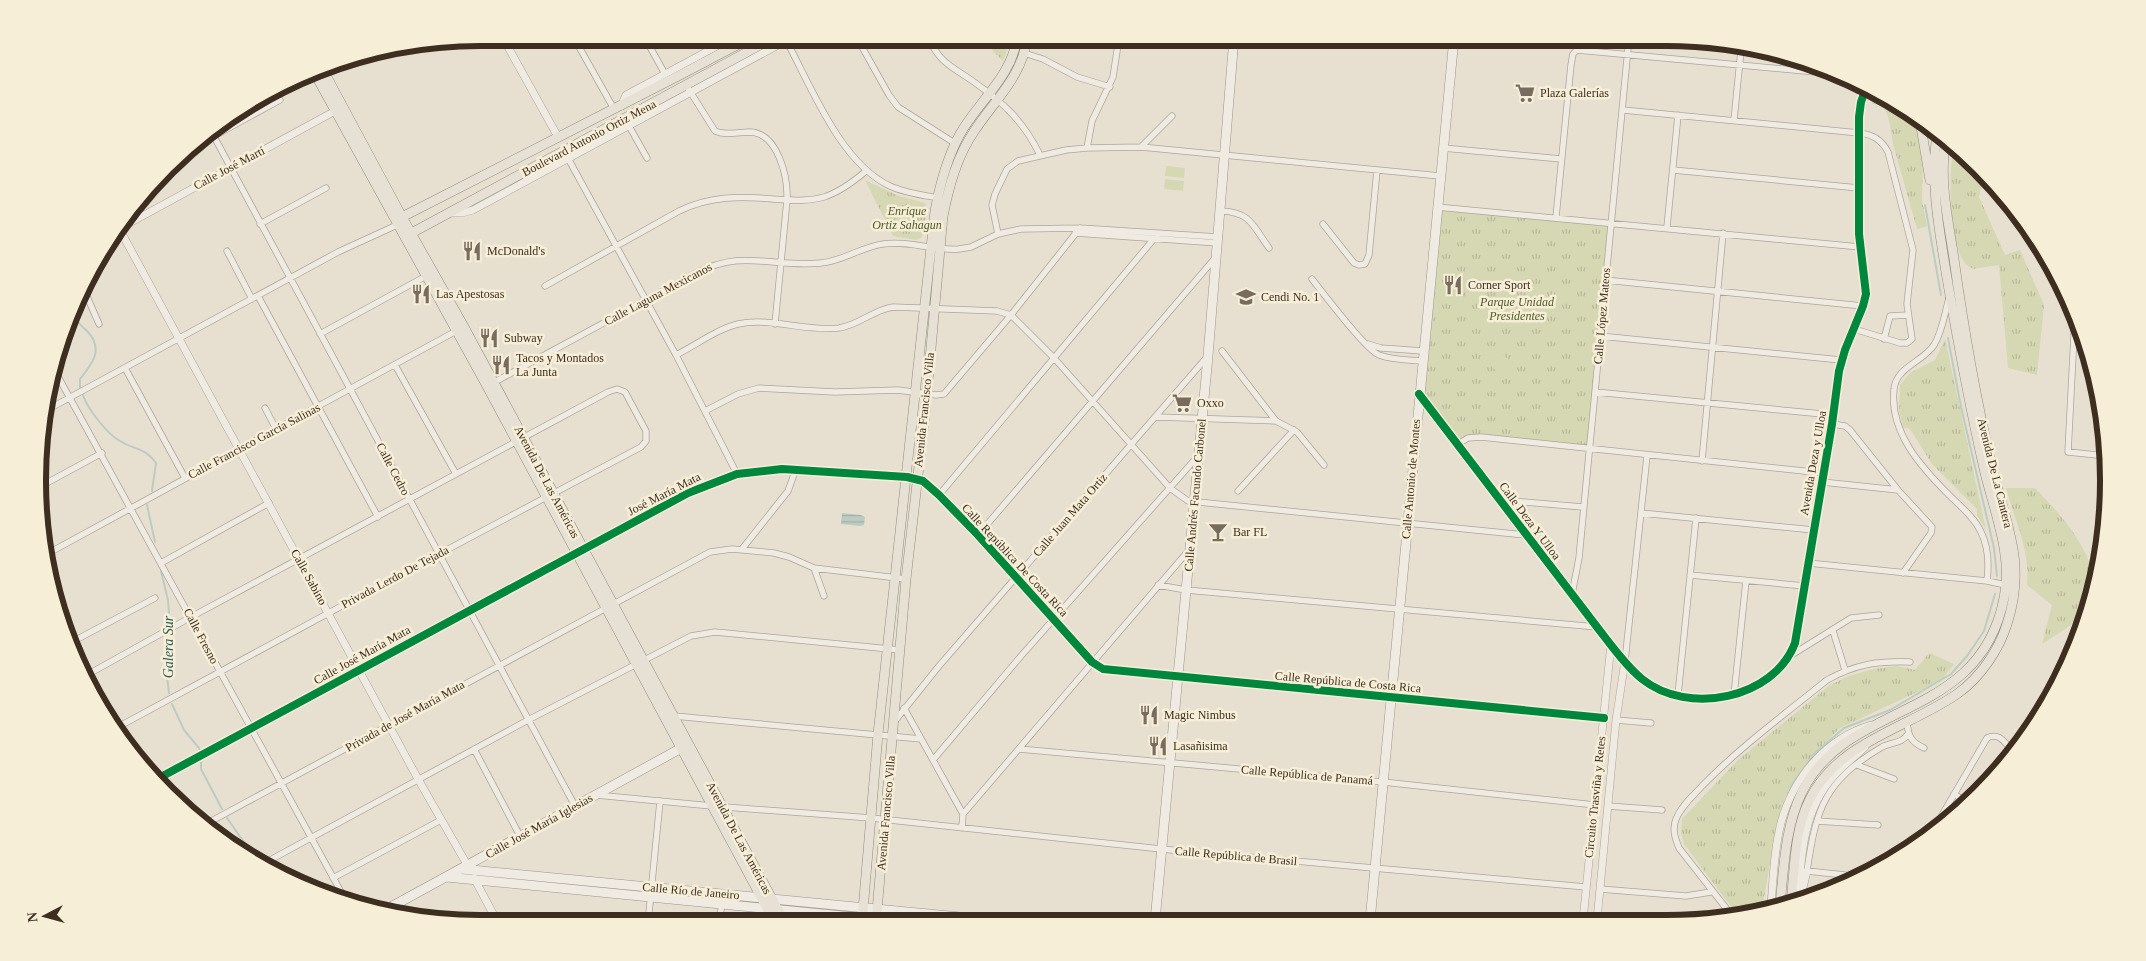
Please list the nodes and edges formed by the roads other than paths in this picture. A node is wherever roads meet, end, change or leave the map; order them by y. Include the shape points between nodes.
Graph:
1 (507, 46) edge
2 (579, 46) edge
3 (649, 46) edge
4 (716, 46) edge
5 (735, 46) edge
6 (760, 46) edge
7 (772, 46) edge
8 (792, 46) edge
9 (861, 46) edge
10 (932, 46) edge
11 (1014, 46) edge
12 (1026, 46) edge
13 (1118, 46) edge
14 (1233, 46) edge
15 (1453, 46) edge
16 (1628, 46) edge
17 (1024, 53) junction
18 (1741, 53) edge
19 (1628, 54) junction
20 (1739, 64) junction
21 (1811, 71) edge
22 (665, 74) junction
23 (325, 75) edge
24 (317, 78) edge
25 (1110, 87) junction
26 (688, 89) junction
27 (989, 94) junction
28 (1864, 94) edge
29 (280, 100) dead end
30 (998, 101) junction
31 (617, 107) junction
32 (1623, 110) junction
33 (335, 111) junction
34 (1678, 115) junction
35 (1172, 116) dead end
36 (1734, 120) junction
37 (233, 124) edge
38 (629, 126) junction
39 (1922, 130) edge
40 (1859, 133) junction
41 (558, 137) junction
42 (214, 138) edge
43 (1936, 141) edge
44 (955, 144) junction
45 (1141, 147) junction
46 (964, 148) junction
47 (1087, 148) junction
48 (1443, 148) junction
49 (1945, 148) edge
50 (566, 155) junction
51 (1040, 155) junction
52 (1225, 155) junction
53 (647, 158) dead end
54 (1561, 159) junction
55 (230, 168) junction
56 (1377, 170) junction
57 (1673, 170) junction
58 (866, 171) junction
59 (1440, 176) junction
60 (326, 188) dead end
61 (1860, 188) junction
62 (1935, 195) junction
63 (942, 199) junction
64 (787, 200) junction
65 (423, 207) junction
66 (1437, 208) junction
67 (1221, 210) junction
68 (1556, 217) junction
69 (399, 221) junction
70 (132, 222) edge
71 (432, 222) junction
72 (1611, 222) junction
73 (260, 224) junction
74 (1322, 224) dead end
75 (1668, 228) junction
76 (1078, 231) junction
77 (1723, 233) junction
78 (122, 234) edge
79 (998, 234) junction
80 (1158, 234) junction
81 (407, 235) junction
82 (1153, 239) junction
83 (1218, 240) junction
84 (616, 245) junction
85 (1860, 247) junction
86 (935, 248) junction
87 (1270, 248) dead end
88 (227, 251) dead end
89 (1217, 255) junction
90 (782, 262) junction
91 (429, 275) junction
92 (290, 278) junction
93 (1312, 279) dead end
94 (1605, 280) junction
95 (545, 286) dead end
96 (1717, 291) junction
97 (1950, 294) junction
98 (255, 297) junction
99 (87, 298) edge
100 (646, 301) junction
101 (1863, 306) junction
102 (930, 309) junction
103 (1011, 315) junction
104 (1908, 316) junction
105 (99, 324) dead end
106 (775, 324) junction
107 (460, 329) junction
108 (1854, 329) junction
109 (2074, 333) edge
110 (320, 334) junction
111 (1600, 336) junction
112 (179, 337) junction
113 (1884, 339) junction
114 (1366, 343) junction
115 (1712, 347) junction
116 (1222, 351) dead end
117 (1423, 351) junction
118 (676, 355) junction
119 (1208, 356) junction
120 (1054, 358) junction
121 (1842, 360) junction
122 (1422, 361) junction
123 (395, 365) junction
124 (125, 368) junction
125 (59, 378) edge
126 (491, 384) junction
127 (350, 389) junction
128 (916, 392) junction
129 (1595, 392) junction
130 (926, 394) junction
131 (1419, 394) junction
132 (69, 398) junction
133 (1092, 401) junction
134 (1707, 402) junction
135 (318, 406) junction
136 (53, 407) edge
137 (265, 408) dead end
138 (705, 411) junction
139 (1834, 415) junction
140 (1156, 417) junction
141 (1202, 419) junction
142 (1276, 421) junction
143 (1832, 424) junction
144 (276, 429) junction
145 (1294, 430) junction
146 (521, 440) junction
147 (1458, 444) junction
148 (1131, 445) junction
149 (240, 449) junction
150 (1590, 449) junction
151 (102, 453) junction
152 (1198, 455) junction
153 (2099, 455) edge
154 (1647, 456) junction
155 (1702, 461) junction
156 (1324, 465) dead end
157 (796, 469) junction
158 (1823, 473) junction
159 (456, 474) junction
160 (737, 474) junction
161 (907, 477) junction
162 (185, 478) junction
163 (917, 479) junction
164 (1822, 482) junction
165 (46, 483) edge
166 (1170, 488) junction
167 (1898, 490) junction
168 (1238, 492) dead end
169 (550, 495) junction
170 (939, 495) junction
171 (410, 500) junction
172 (1499, 500) junction
173 (1194, 502) junction
174 (269, 503) junction
175 (1583, 507) junction
176 (132, 508) junction
177 (1641, 513) junction
178 (378, 516) junction
179 (1696, 518) junction
180 (1406, 523) junction
181 (1814, 530) junction
182 (978, 535) junction
183 (1525, 535) junction
184 (742, 549) junction
185 (1190, 550) junction
186 (52, 551) edge
187 (580, 551) junction
188 (439, 554) junction
189 (299, 559) junction
190 (161, 563) junction
191 (1808, 563) junction
192 (814, 568) junction
193 (1903, 573) junction
194 (1690, 575) junction
195 (1016, 577) junction
196 (896, 578) junction
197 (906, 579) junction
198 (1746, 581) junction
199 (1987, 581) junction
200 (2006, 584) junction
201 (1158, 585) junction
202 (1805, 586) junction
203 (1186, 590) junction
204 (1572, 594) junction
205 (824, 596) dead end
206 (155, 598) dead end
207 (610, 606) junction
208 (469, 610) junction
209 (1399, 610) junction
210 (329, 613) junction
211 (1879, 615) dead end
212 (191, 617) junction
213 (1055, 620) junction
214 (1597, 627) junction
215 (1833, 631) junction
216 (76, 640) edge
217 (1611, 644) junction
218 (888, 650) junction
219 (900, 650) junction
220 (1790, 656) junction
221 (1625, 661) junction
222 (640, 662) junction
223 (1092, 662) junction
224 (1910, 662) dead end
225 (498, 665) junction
226 (358, 670) junction
227 (1845, 670) junction
228 (220, 672) junction
229 (91, 673) edge
230 (1964, 673) junction
231 (1178, 677) junction
232 (1971, 681) junction
233 (1678, 695) junction
234 (1734, 695) junction
235 (1391, 698) junction
236 (904, 708) junction
237 (674, 716) junction
238 (1604, 718) junction
239 (528, 720) junction
240 (1616, 720) junction
241 (1886, 720) junction
242 (894, 722) junction
243 (1906, 722) junction
244 (1651, 723) dead end
245 (121, 725) edge
246 (389, 726) junction
247 (252, 729) junction
248 (878, 734) junction
249 (1908, 734) junction
250 (893, 736) junction
251 (921, 739) junction
252 (1872, 740) junction
253 (685, 746) junction
254 (2009, 747) edge
255 (1924, 748) dead end
256 (474, 749) junction
257 (1019, 749) junction
258 (933, 760) junction
259 (1170, 763) junction
260 (1857, 765) junction
261 (162, 776) edge
262 (418, 779) junction
263 (1894, 779) dead end
264 (1383, 782) junction
265 (280, 784) junction
266 (1954, 794) junction
267 (596, 795) junction
268 (1961, 799) edge
269 (660, 801) junction
270 (1595, 805) junction
271 (575, 806) junction
272 (712, 806) junction
273 (1608, 806) junction
274 (722, 807) junction
275 (1662, 810) dead end
276 (963, 814) junction
277 (1942, 815) edge
278 (871, 818) junction
279 (441, 820) junction
280 (886, 820) junction
281 (211, 821) edge
282 (1817, 821) junction
283 (1878, 826) dead end
284 (962, 828) junction
285 (520, 836) junction
286 (312, 839) junction
287 (1161, 849) junction
288 (270, 861) edge
289 (1375, 868) junction
290 (466, 869) junction
291 (1808, 871) junction
292 (1845, 876) dead end
293 (334, 878) junction
294 (446, 878) junction
295 (476, 881) junction
296 (1586, 887) junction
297 (652, 888) junction
298 (1600, 890) junction
299 (341, 892) edge
300 (1712, 892) junction
301 (1801, 893) edge
302 (723, 894) junction
303 (1799, 894) edge
304 (1792, 896) edge
305 (762, 898) junction
306 (650, 899) junction
307 (772, 899) junction
308 (1781, 899) edge
309 (1772, 901) edge
310 (394, 906) edge
311 (721, 906) junction
312 (863, 908) junction
313 (878, 909) junction
314 (773, 910) junction
315 (1727, 910) edge
316 (493, 915) edge
317 (649, 915) edge
318 (720, 915) edge
319 (774, 915) edge
320 (777, 915) edge
321 (818, 915) edge
322 (862, 915) edge
323 (878, 915) edge
324 (940, 915) edge
325 (1156, 915) edge
326 (1371, 915) edge
327 (1583, 915) edge
328 (1598, 915) edge

1 - 41 street
2 - 31 street
3 - 22 street
4 - 22 street
5 - 31 main road, Boulevard Antonio Ortiz Mena
6 - 26 main road, Boulevard Antonio Ortiz Mena
7 - 26 street
8 - 58 street via 839,138
9 - 44 street via 898,107
10 - 27 street via 947,65
11 - 27 main road, Avenida Francisco Villa via 1005,70
12 - 17 main road, Avenida Francisco Villa
13 - 25 street
14 - 52 main road, Calle Andrés Facundo Carbonel
15 - 48 main road, Calle Antonio de Montes
16 - 19 street, Calle López Mateos
17 - 25 street via 1077,77
17 - 30 main road, Avenida Francisco Villa
18 - 20 street
19 - 20 street
19 - 32 street, Calle López Mateos
19 - 54 street via 1579,49 1573,54
20 - 21 street
20 - 36 street
22 - 31 street via 626,95
23 - 69 main road, Avenida De Las Américas
24 - 33 main road, Avenida De Las Américas
25 - 47 street via 1092,121
26 - 38 street
26 - 50 main road, Boulevard Antonio Ortiz Mena
26 - 64 street via 715,131 757,133 768,139 785,172
27 - 30 street
27 - 44 main road, Avenida Francisco Villa
28 - 40 street, Avenida Deza y Ulloa
29 - 37 street
30 - 46 main road, Avenida Francisco Villa
30 - 51 street via 1020,121
31 - 41 main road, Boulevard Antonio Ortiz Mena
32 - 34 street
32 - 72 street, Calle López Mateos
33 - 55 street, Calle José Martí
33 - 69 main road, Avenida De Las Américas
34 - 36 street
34 - 57 street
35 - 45 street
36 - 40 street
38 - 50 street
38 - 53 street
39 - 62 main road
40 - 61 street, Avenida Deza y Ulloa
40 - 104 street via 1877,139 1888,152 1913,250
41 - 65 main road, Boulevard Antonio Ortiz Mena
42 - 55 street, Calle Cedro
43 - 62 main road, Avenida De La Cantera
44 - 46 street
44 - 63 main road, Avenida Francisco Villa via 944,172
45 - 47 street
45 - 52 street
46 - 63 main road, Avenida Francisco Villa
47 - 51 street
48 - 54 street
48 - 59 main road, Calle Antonio de Montes
49 - 232 main road, Avenida De La Cantera via 1944,187 1958,294 1982,421 2014,549 2016,573 2012,608 2001,639
50 - 71 main road, Boulevard Antonio Ortiz Mena
50 - 84 street
51 - 79 street via 1014,163 1003,175 992,205
52 - 56 street
52 - 67 main road, Calle Andrés Facundo Carbonel
54 - 68 street
55 - 70 street, Calle José Martí
55 - 73 street, Calle Cedro
56 - 59 street
56 - 74 street via 1369,255 1365,264 1354,263
57 - 61 street
57 - 75 street
58 - 63 street via 898,189
58 - 64 street via 831,195 811,200
59 - 66 main road, Calle Antonio de Montes
60 - 73 street
61 - 85 street, Avenida Deza y Ulloa
62 - 97 main road, Avenida De La Cantera
63 - 86 main road, Avenida Francisco Villa
64 - 84 street via 733,196 705,200
64 - 90 street
65 - 69 main road, Boulevard Antonio Ortiz Mena
65 - 71 main road via 425,216
66 - 68 street
66 - 117 main road, Calle Antonio de Montes
67 - 83 main road, Calle Andrés Facundo Carbonel
67 - 87 street via 1246,216
68 - 72 street
69 - 81 main road, Avenida De Las Américas
69 - 92 street
71 - 81 main road, Boulevard Antonio Ortiz Mena
72 - 75 street
72 - 94 street, Calle López Mateos
73 - 92 street, Calle Cedro
75 - 77 street
76 - 79 street, Calle Laguna Mexicanos via 1021,228
76 - 80 street
76 - 82 street
76 - 103 street
77 - 85 street
77 - 96 street
78 - 112 street, Calle Sabino
79 - 86 street, Calle Laguna Mexicanos via 965,248
80 - 82 street
80 - 83 street
81 - 91 main road, Avenida De Las Américas
82 - 83 street
82 - 120 street
83 - 89 main road, Calle Andrés Facundo Carbonel
84 - 95 street
84 - 100 street
85 - 101 street, Avenida Deza y Ulloa via 1866,289
86 - 90 street, Calle Laguna Mexicanos via 887,243 830,262
86 - 102 main road, Avenida Francisco Villa
88 - 98 street
89 - 119 main road, Calle Andrés Facundo Carbonel
89 - 133 street
90 - 100 street, Calle Laguna Mexicanos via 747,260 716,264
90 - 106 street
91 - 107 main road, Avenida De Las Américas
91 - 110 street
92 - 98 street
92 - 110 street, Calle Cedro
93 - 114 street
94 - 96 street
94 - 111 street, Calle López Mateos
96 - 101 street
96 - 115 street
97 - 199 street via 1934,345 1897,378 1894,407 1911,451 1981,532 1987,554
97 - 200 main road, Avenida De La Cantera via 1973,420 2001,537
98 - 112 street
98 - 135 street
99 - 105 street
100 - 118 street
100 - 126 street, Calle Laguna Mexicanos
101 - 108 street, Avenida Deza y Ulloa
102 - 103 street via 990,310
102 - 106 street via 887,308 852,325 835,328
102 - 128 main road, Avenida Francisco Villa
102 - 130 main road, Avenida Francisco Villa
103 - 120 street
103 - 130 street via 946,393 938,396
104 - 113 street via 1890,316
104 - 113 street via 1910,342
106 - 118 street via 745,323 729,327
107 - 123 street, Calle Francisco García Salinas
107 - 126 main road, Avenida De Las Américas
108 - 113 street
108 - 121 street, Avenida Deza y Ulloa
109 - 153 street via 2068,452
110 - 127 street, Calle Cedro
111 - 115 street
111 - 129 street, Calle López Mateos
112 - 124 street
112 - 149 street, Calle Sabino
114 - 117 street via 1381,348
114 - 122 street via 1379,355
115 - 121 street
115 - 134 street
116 - 142 street
117 - 122 main road, Calle Antonio de Montes
118 - 138 street
119 - 140 street, Calle Juan Mata Ortiz
119 - 141 main road, Calle Andrés Facundo Carbonel
120 - 133 street
120 - 170 street
121 - 139 street, Avenida Deza y Ulloa
122 - 131 main road, Calle Antonio de Montes
123 - 127 street, Calle Francisco García Salinas
123 - 159 street
124 - 132 street
124 - 162 street
125 - 132 street, Calle Fresno
126 - 146 main road, Avenida De Las Américas
127 - 135 street, Calle Francisco García Salinas
127 - 171 street, Calle Cedro
128 - 130 street
128 - 138 street via 759,388 738,394
128 - 161 main road, Avenida Francisco Villa
129 - 134 street
129 - 150 street, Calle López Mateos
130 - 163 main road, Avenida Francisco Villa
131 - 147 street, Calle Deza Y Ulloa
131 - 180 main road, Calle Antonio de Montes
132 - 136 street
132 - 151 street, Calle Fresno
133 - 148 street
133 - 182 street
134 - 139 street
134 - 155 street
135 - 144 street, Calle Francisco García Salinas
135 - 178 street
137 - 144 street
138 - 160 street
139 - 143 street, Avenida Deza y Ulloa
140 - 141 street
140 - 148 street, Calle Juan Mata Ortiz
141 - 142 street
141 - 152 main road, Calle Andrés Facundo Carbonel
142 - 145 street
143 - 158 street, Avenida Deza y Ulloa
143 - 167 street via 1850,430
144 - 149 street, Calle Francisco García Salinas
145 - 156 street
145 - 168 street
146 - 159 street
146 - 169 main road, Avenida De Las Américas
146 - 169 street, Privada Lerdo De Tejada via 617,389 625,392 646,431 646,441 641,447
147 - 150 street via 1468,438 1481,437
147 - 172 street, Calle Deza Y Ulloa
148 - 166 street
148 - 195 street, Calle Juan Mata Ortiz
149 - 162 street, Calle Francisco García Salinas
149 - 174 street, Calle Sabino
150 - 154 street
150 - 175 street, Calle López Mateos
151 - 165 street
151 - 176 street, Calle Fresno
152 - 166 street
152 - 173 main road, Calle Andrés Facundo Carbonel
154 - 155 street
154 - 177 street
155 - 158 street
157 - 160 street, José María Mata
157 - 161 street, José María Mata
157 - 184 street via 788,491
158 - 164 street, Avenida Deza y Ulloa
159 - 171 street
160 - 187 street, José María Mata via 688,493
161 - 163 street, José María Mata
161 - 196 main road, Avenida Francisco Villa
162 - 176 street, Calle Francisco García Salinas
163 - 170 street, Calle República De Costa Rica
163 - 197 main road, Avenida Francisco Villa
164 - 167 street
164 - 181 street, Avenida Deza y Ulloa
166 - 173 street
166 - 213 street
167 - 193 street via 1932,529
169 - 187 main road, Avenida De Las Américas
169 - 188 street, Privada Lerdo De Tejada
170 - 182 street, Calle República De Costa Rica
171 - 178 street
171 - 188 street, Calle Cedro
172 - 175 street
172 - 183 street, Calle Deza Y Ulloa
173 - 180 street
173 - 185 main road, Calle Andrés Facundo Carbonel
174 - 189 street, Calle Sabino
174 - 190 street
175 - 204 street, Calle López Mateos
176 - 186 street, Calle Francisco García Salinas
176 - 190 street, Calle Fresno
177 - 179 street
177 - 221 street
178 - 189 street
179 - 181 street
179 - 194 street
180 - 183 street
180 - 209 main road, Calle Antonio de Montes
181 - 191 street, Avenida Deza y Ulloa
182 - 195 street, Calle República De Costa Rica
183 - 204 street, Calle Deza Y Ulloa
184 - 192 street, Privada de José María Mata via 783,555
184 - 207 street, Privada de José María Mata via 710,552
185 - 201 street
185 - 203 main road, Calle Andrés Facundo Carbonel
187 - 207 main road, Avenida De Las Américas
187 - 208 street, Calle José María Mata
188 - 208 street, Calle Cedro
188 - 210 street, Privada Lerdo De Tejada
189 - 210 street, Calle Sabino
189 - 212 street
190 - 212 street, Calle Fresno
191 - 193 street
191 - 202 street, Avenida Deza y Ulloa
192 - 196 street, Privada de José María Mata
192 - 205 street
193 - 199 street
194 - 198 street
194 - 233 street
195 - 213 street, Calle República De Costa Rica
195 - 236 street, Calle Juan Mata Ortiz
196 - 197 street, Privada de José María Mata
196 - 218 main road, Avenida Francisco Villa
197 - 219 main road, Avenida Francisco Villa
198 - 202 street
198 - 234 street
199 - 200 street
200 - 230 main road, Avenida De La Cantera via 2002,610 1992,639
201 - 203 street
201 - 223 street
202 - 220 street, Avenida Deza y Ulloa
203 - 209 street
203 - 231 main road, Calle Andrés Facundo Carbonel
204 - 214 street, Calle Deza Y Ulloa
206 - 216 street
207 - 222 main road, Avenida De Las Américas
207 - 225 street, Privada de José María Mata
208 - 225 street, Calle Cedro
208 - 226 street, Calle José María Mata
209 - 214 street
209 - 235 main road, Calle Antonio de Montes
210 - 226 street, Calle Sabino
210 - 228 street, Privada Lerdo De Tejada
211 - 215 street via 1851,618
212 - 228 street, Calle Fresno
212 - 229 street
213 - 223 street, Calle República De Costa Rica
213 - 258 street
214 - 217 street, Calle Deza Y Ulloa
215 - 220 street
215 - 227 street
217 - 221 street, Calle Deza Y Ulloa
217 - 238 street, Circuito Trasviña y Retes
218 - 219 street
218 - 222 street via 705,632 683,639
218 - 248 main road, Avenida Francisco Villa
219 - 242 main road, Avenida Francisco Villa
220 - 234 street, Avenida Deza y Ulloa via 1780,670
221 - 233 street, Avenida Deza y Ulloa via 1642,679
221 - 240 street, Circuito Trasviña y Retes
222 - 237 main road, Avenida De Las Américas
222 - 239 street
222 - 253 main road, Avenida De Las Américas
223 - 231 street, Calle República de Costa Rica via 1106,670
223 - 257 street
224 - 227 street via 1864,664
225 - 239 street, Calle Cedro
225 - 246 street, Privada de José María Mata
226 - 246 street, Calle Sabino
226 - 247 street, Calle José María Mata
227 - 300 street via 1827,680 1730,760 1684,805 1674,827 1675,836 1679,848
228 - 245 street, Privada Lerdo De Tejada
228 - 247 street, Calle Fresno
230 - 232 main road
230 - 241 main road, Avenida De La Cantera via 1944,689
231 - 235 street, Calle República de Costa Rica
231 - 259 main road, Calle Andrés Facundo Carbonel
232 - 243 main road, Avenida De La Cantera via 1957,694
233 - 234 street, Avenida Deza y Ulloa via 1707,699
235 - 238 street, Calle República de Costa Rica
235 - 264 main road, Calle Antonio de Montes
236 - 242 street, Calle Juan Mata Ortiz
236 - 251 street
237 - 248 street
237 - 253 main road, Avenida De Las Américas
238 - 270 street, Circuito Trasviña y Retes
239 - 256 street
239 - 271 street, Calle Cedro
240 - 244 street
240 - 273 street, Circuito Trasviña y Retes
241 - 308 main road, Avenida De La Cantera via 1844,744 1825,760 1805,786 1789,830
241 - 309 street, Avenida De La Cantera via 1844,736 1814,761 1800,780 1781,824
242 - 250 main road, Avenida Francisco Villa
243 - 249 street
243 - 252 main road, Avenida De La Cantera
246 - 262 street, Calle Sabino
246 - 265 street, Privada de José María Mata
247 - 261 street, Calle José María Mata
247 - 265 street, Calle Fresno
248 - 250 street
248 - 278 main road, Avenida Francisco Villa
249 - 255 street via 1915,744
249 - 260 street via 1904,740 1882,747
250 - 251 street
250 - 280 main road, Avenida Francisco Villa
251 - 258 street
252 - 303 street, Avenida De La Cantera via 1834,776 1813,807 1804,843
252 - 304 main road, Avenida De La Cantera via 1835,766 1810,799 1798,840
253 - 267 main road, Calle José María Iglesias
253 - 272 main road, Avenida De Las Américas
253 - 274 main road, Avenida De Las Américas
254 - 266 street via 1999,737 1987,738
256 - 262 street
256 - 285 street
257 - 259 street, Calle República de Panamá
257 - 276 street
258 - 276 street
259 - 264 street, Calle República de Panamá
259 - 287 main road, Calle Andrés Facundo Carbonel
260 - 263 street
260 - 282 street via 1831,789
262 - 279 street, Calle Sabino
262 - 286 street
264 - 270 street, Calle República de Panamá
264 - 289 main road, Calle Antonio de Montes
265 - 281 street, Privada de José María Mata
265 - 286 street, Calle Fresno
266 - 268 street
266 - 277 street
267 - 269 street, Calle República de Brasil
267 - 271 main road, Calle José María Iglesias
269 - 272 street, Calle República de Brasil
269 - 297 street
270 - 296 street, Circuito Trasviña y Retes
271 - 285 main road, Calle José María Iglesias
272 - 274 street, Calle República de Brasil
272 - 305 main road, Avenida De Las Américas
273 - 275 street
273 - 298 street, Circuito Trasviña y Retes
274 - 278 street, Calle República de Brasil
274 - 307 main road, Avenida De Las Américas
276 - 284 street
278 - 280 street, Calle República de Brasil
278 - 312 main road, Avenida Francisco Villa
279 - 290 street, Calle Sabino
279 - 293 street
280 - 284 street, Calle República de Brasil
280 - 313 main road, Avenida Francisco Villa
282 - 283 street
282 - 291 street
284 - 287 street, Calle República de Brasil
285 - 290 main road, Calle José María Iglesias
286 - 288 street
286 - 293 street, Calle Fresno
287 - 289 street, Calle República de Brasil
287 - 325 main road, Calle Andrés Facundo Carbonel
289 - 296 street, Calle República de Brasil
289 - 326 main road, Calle Antonio de Montes
290 - 294 main road, Calle José María Iglesias
290 - 295 street, Calle Sabino
290 - 297 main road, Calle Río de Janeiro
291 - 292 street
291 - 301 street
293 - 299 street, Calle Fresno
294 - 295 main road, Calle Río de Janeiro
294 - 310 main road, Calle José María Iglesias
295 - 306 main road, Calle Río de Janeiro
295 - 316 street, Calle Sabino
296 - 327 street, Circuito Trasviña y Retes
297 - 302 main road, Calle Río de Janeiro
297 - 306 street
298 - 300 street via 1686,896
298 - 328 street, Circuito Trasviña y Retes
300 - 315 street
302 - 305 main road, Calle Río de Janeiro
302 - 311 street
305 - 307 main road, Calle Río de Janeiro
305 - 314 main road, Avenida De Las Américas
306 - 311 main road, Calle Río de Janeiro
306 - 317 street
307 - 312 main road, Calle Río de Janeiro
307 - 314 main road, Avenida De Las Américas
311 - 314 main road, Calle Río de Janeiro
311 - 318 street
312 - 313 main road, Calle Río de Janeiro
312 - 322 main road, Avenida Francisco Villa
313 - 323 main road, Avenida Francisco Villa
313 - 324 main road, Calle Río de Janeiro
314 - 319 main road, Avenida De Las Américas
314 - 320 main road, Avenida De Las Américas
314 - 321 main road, Calle Río de Janeiro

